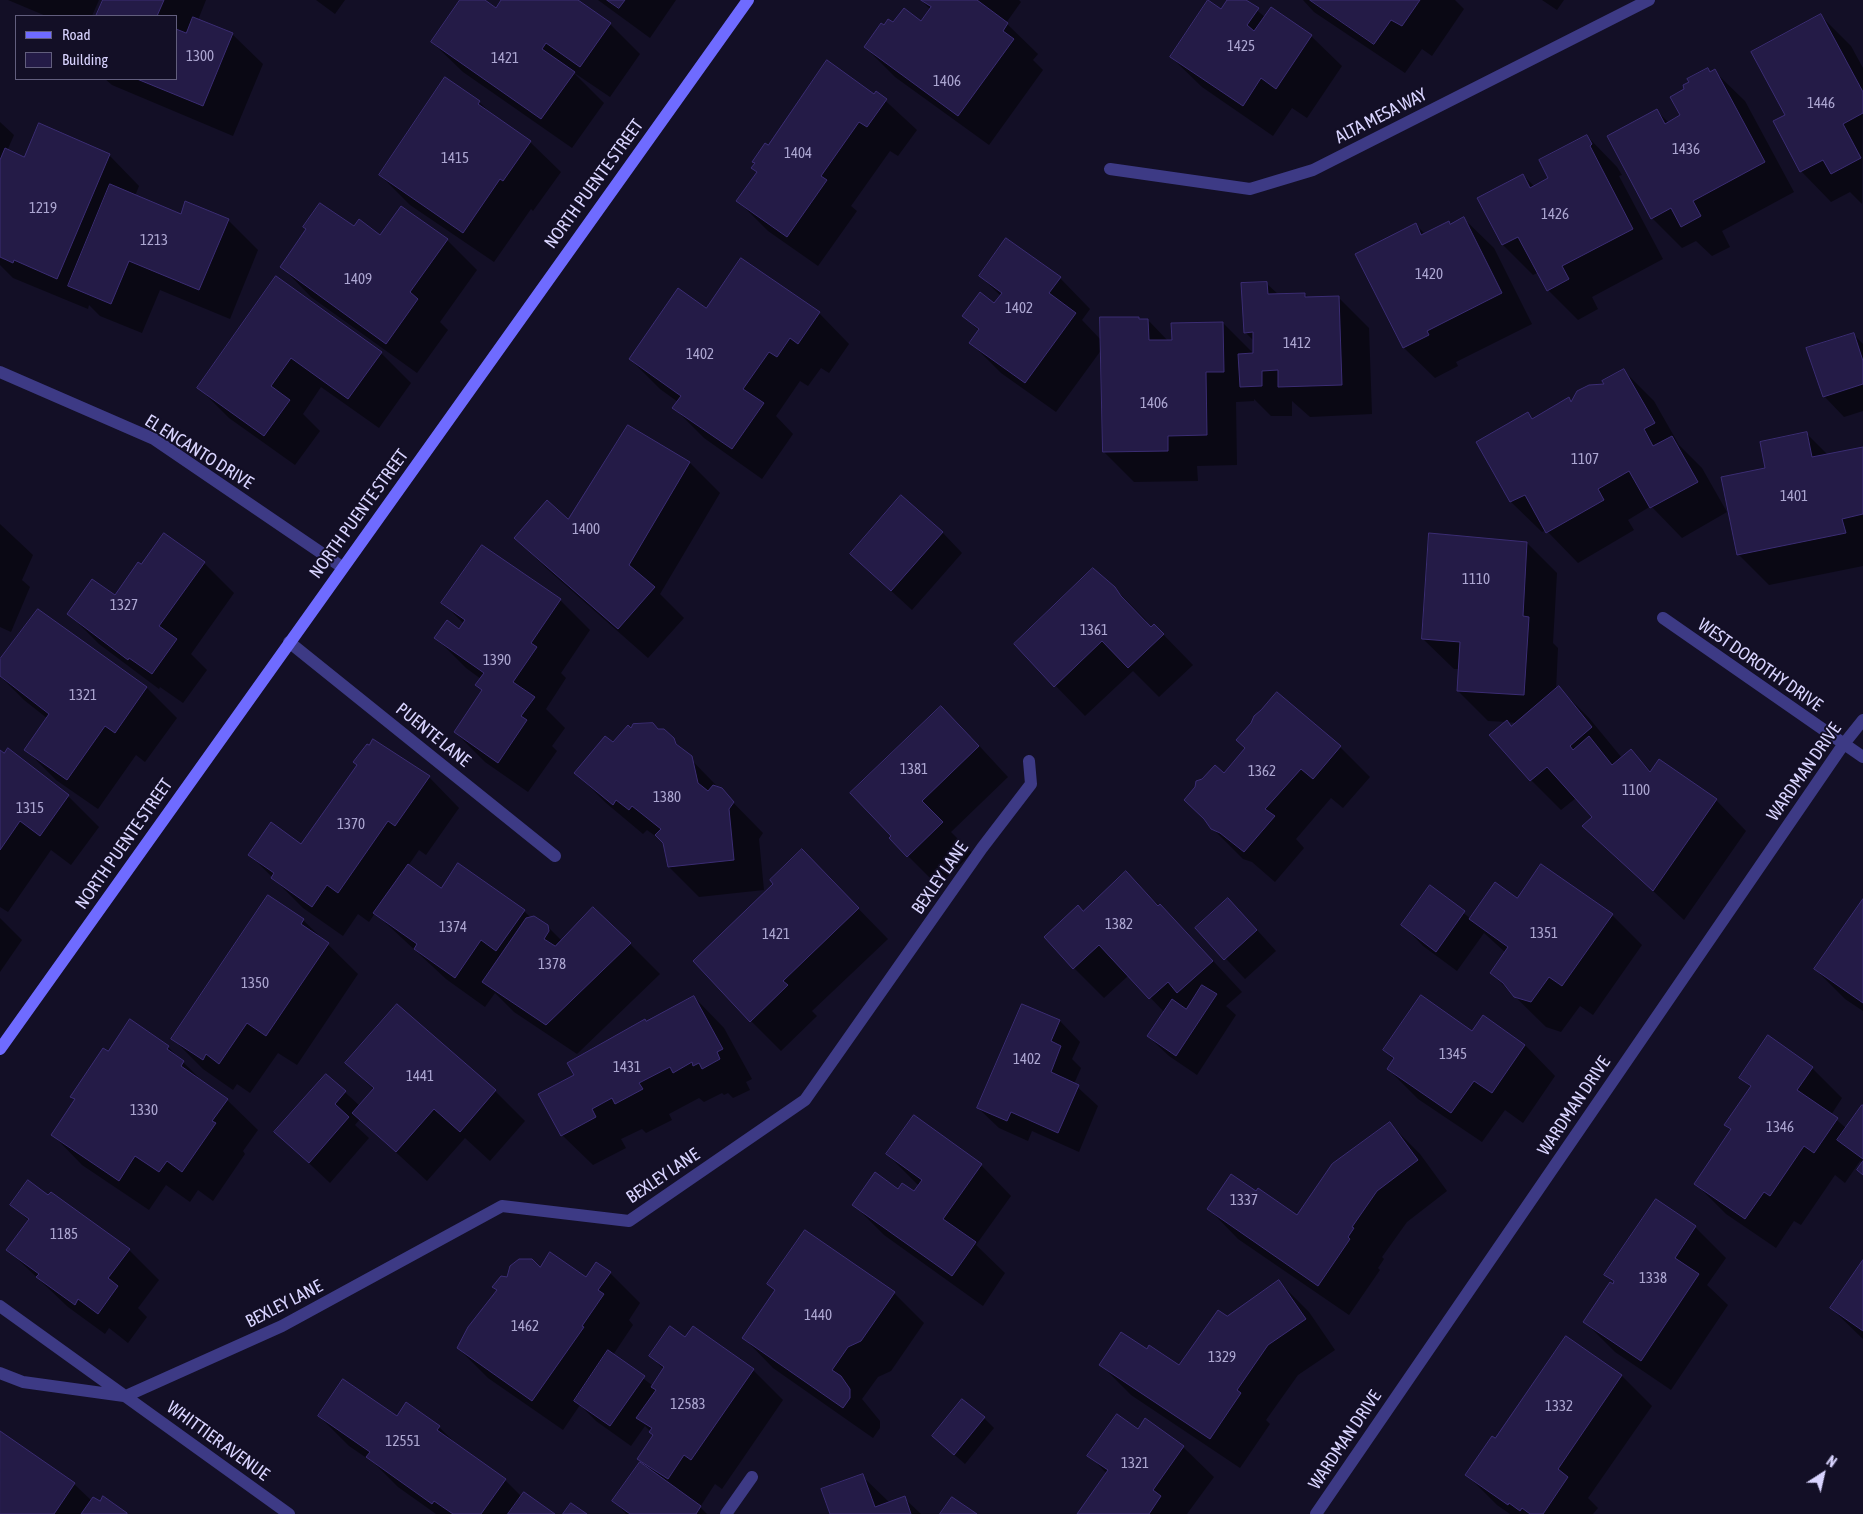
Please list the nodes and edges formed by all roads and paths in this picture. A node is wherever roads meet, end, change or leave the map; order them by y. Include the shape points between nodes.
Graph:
1 (748, 0) edge
2 (1649, 0) edge
3 (1110, 169) dead end
4 (0, 372) edge
5 (342, 566) junction
6 (1663, 618) dead end
7 (289, 642) junction
8 (1863, 720) edge
9 (1843, 745) junction
10 (1863, 757) edge
11 (1029, 761) dead end
12 (555, 856) dead end
13 (0, 1049) edge
14 (0, 1306) edge
15 (0, 1373) edge
16 (126, 1396) junction
17 (752, 1477) dead end
18 (289, 1514) edge
19 (726, 1514) edge
20 (1316, 1514) edge

1 - 5 street, NORTH PUENTE STREET
2 - 3 street, ALTA MESA WAY via 1313,170 1250,189
4 - 5 street, EL ENCANTO DRIVE via 154,439
5 - 7 street, NORTH PUENTE STREET
6 - 9 street, WEST DOROTHY DRIVE
7 - 12 street, PUENTE LANE
7 - 13 street, NORTH PUENTE STREET
8 - 9 street, WARDMAN DRIVE
9 - 10 street, WEST DOROTHY DRIVE
9 - 20 street, WARDMAN DRIVE
11 - 16 street, BEXLEY LANE via 1031,784 982,848 805,1100 628,1221 502,1206 282,1326
14 - 16 street, WHITTIER AVENUE
15 - 16 street, WHITTIER AVENUE via 23,1382
16 - 18 street, WHITTIER AVENUE
17 - 19 street

